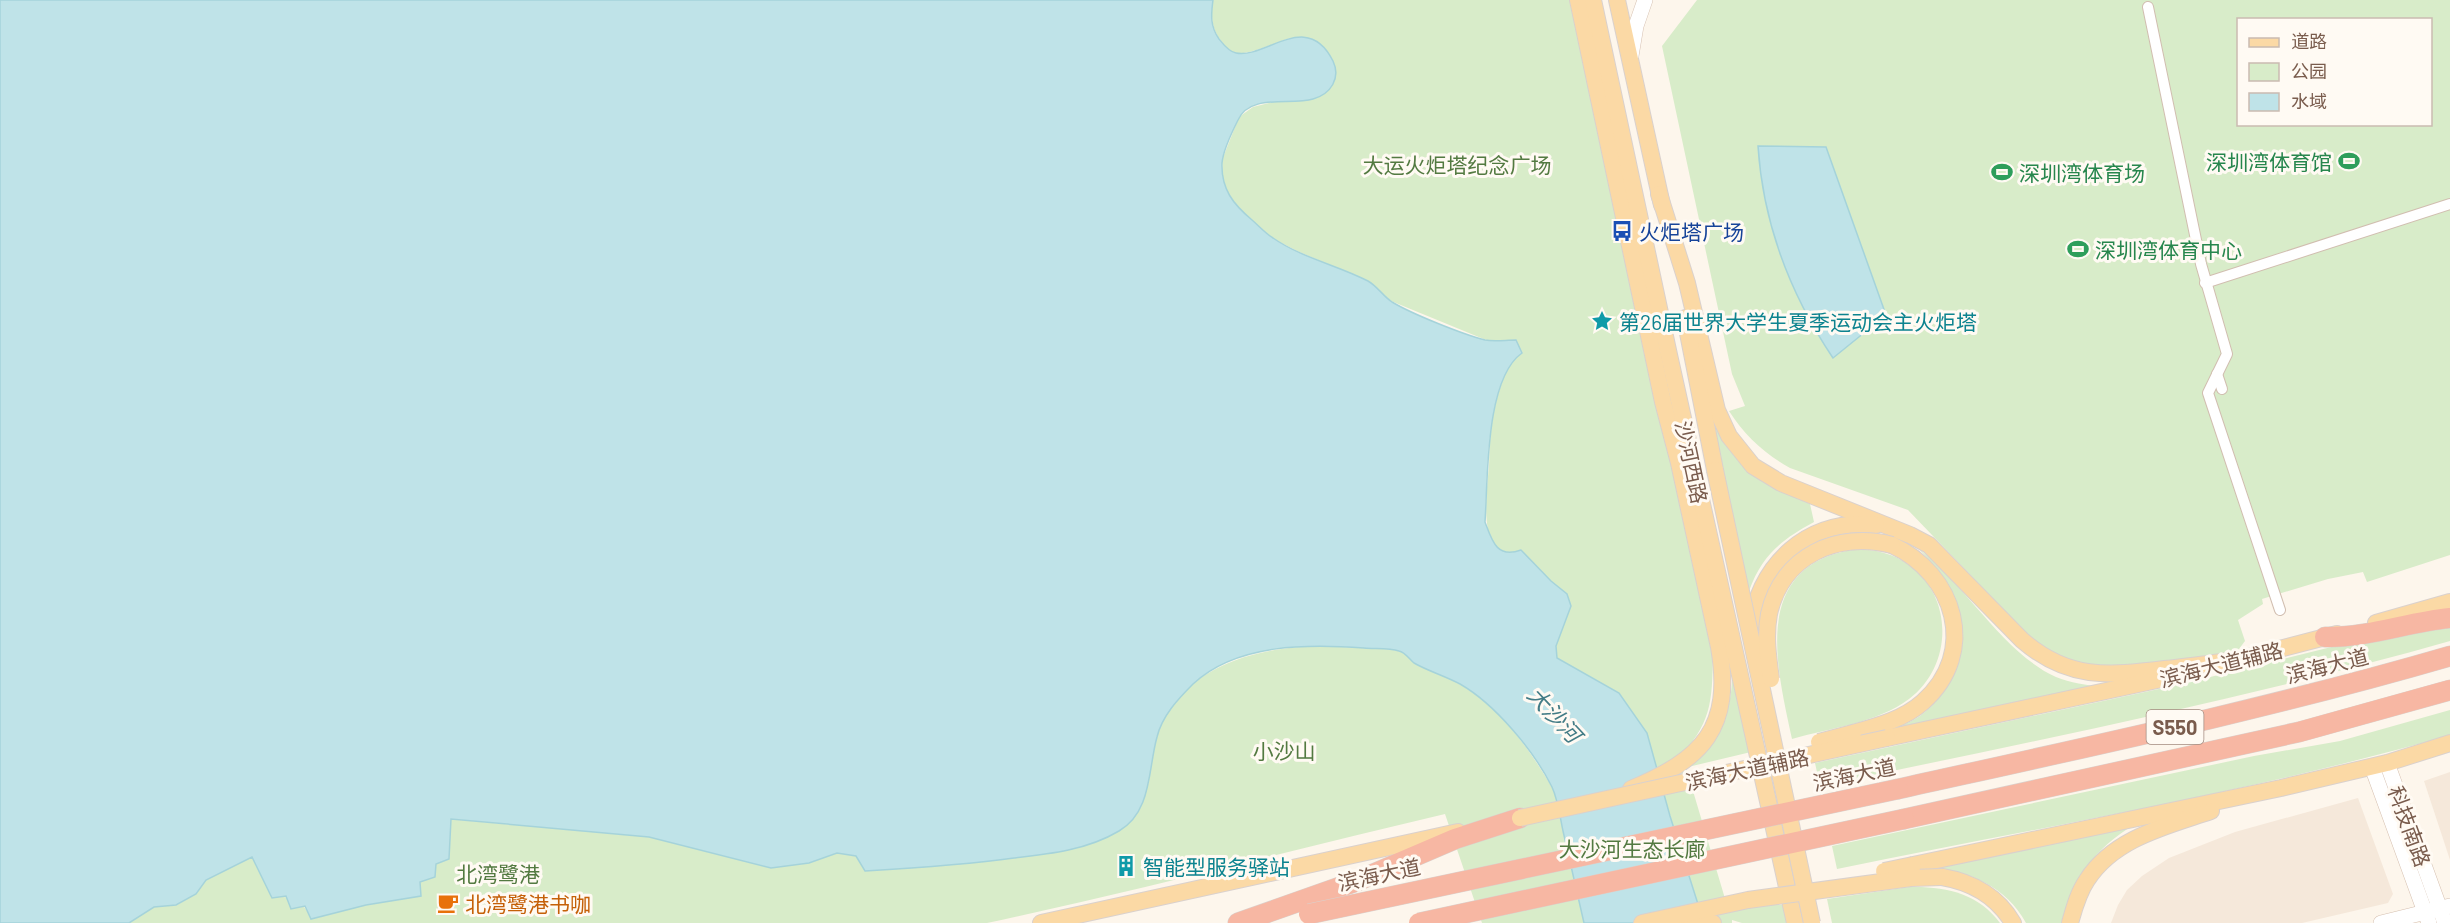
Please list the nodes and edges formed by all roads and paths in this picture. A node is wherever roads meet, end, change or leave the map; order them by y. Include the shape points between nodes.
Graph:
1 (1578, 0) edge
2 (1593, 0) edge
3 (1617, 0) edge
4 (1645, 0) edge
5 (2148, 7) dead end
6 (1631, 62) junction
7 (1659, 194) junction
8 (2450, 204) edge
9 (1629, 247) junction
10 (2205, 283) junction
11 (1669, 355) junction
12 (2217, 374) junction
13 (2222, 389) dead end
14 (1845, 518) junction
15 (2450, 602) edge
16 (2280, 610) dead end
17 (2450, 618) edge
18 (2325, 637) junction
19 (2450, 656) edge
20 (2247, 658) junction
21 (2450, 690) edge
22 (2450, 704) edge
23 (2299, 732) junction
24 (2450, 743) edge
25 (1758, 758) junction
26 (1780, 763) junction
27 (2380, 765) junction
28 (1730, 772) junction
29 (2281, 788) junction
30 (1593, 802) junction
31 (1520, 818) junction
32 (1797, 851) junction
33 (1748, 900) junction
34 (1307, 906) junction
35 (2436, 912) edge
36 (1795, 922) edge
37 (1041, 923) edge
38 (1238, 923) edge
39 (1265, 923) edge
40 (1419, 923) edge
41 (1642, 923) edge
42 (1656, 923) edge
43 (1713, 923) edge
44 (1812, 923) edge
45 (1822, 923) edge
46 (2013, 923) edge
47 (2070, 923) edge
48 (2381, 923) edge
49 (2445, 923) edge

1 - 9 main road
2 - 11 main road, 沙河西路
3 - 6 main road, 沙河西路
4 - 6 main road via 1636,26
5 - 10 street
6 - 7 main road, 沙河西路
7 - 14 main road via 1687,283 1718,410 1729,436 1753,466
7 - 26 main road, 沙河西路, bridge
8 - 10 street via 2429,216
9 - 11 main road
9 - 30 main road, bridge via 1723,674 1722,701 1715,722 1695,753 1675,769
10 - 12 street via 2227,354
11 - 25 main road, 沙河西路
12 - 13 street
12 - 16 street via 2208,393
14 - 20 main road via 1892,528 1929,545 2035,652 2062,666 2115,675
14 - 25 main road via 1789,551 1763,583 1753,610 1749,679
15 - 18 main road, 滨海大道辅路
17 - 18 highway via 2350,638
18 - 20 main road, 滨海大道辅路
19 - 34 highway, 滨海大道 / S550, bridge via 2156,732 1898,789
20 - 28 main road, 滨海大道辅路, bridge
21 - 23 highway, S550
22 - 23 highway via 2375,722
23 - 40 highway, S550, bridge
24 - 27 main road
25 - 36 main road, 沙河西路
26 - 28 main road, bridge via 1767,643 1776,594 1794,568 1827,546 1859,540 1908,552 1925,565 1945,592 1954,623 1950,659 1936,688 1911,711 1894,720 1802,747
26 - 32 main road, 沙河西路, bridge
27 - 29 main road
27 - 35 main road, 科技南路
28 - 30 main road, 滨海大道辅路, bridge
29 - 33 main road, bridge
29 - 47 main road via 2166,826 2122,846 2087,880
30 - 31 main road, 滨海大道辅路, bridge
31 - 34 highway via 1455,839
31 - 37 main road, 滨海大道辅路
32 - 44 main road, 沙河西路, bridge
32 - 45 main road, bridge
33 - 41 main road
33 - 46 main road, bridge via 1942,877 1984,892 1999,903
34 - 38 highway
34 - 39 highway, 滨海大道 / S550
35 - 48 main road
35 - 49 main road, 科技南路
42 - 43 main road

